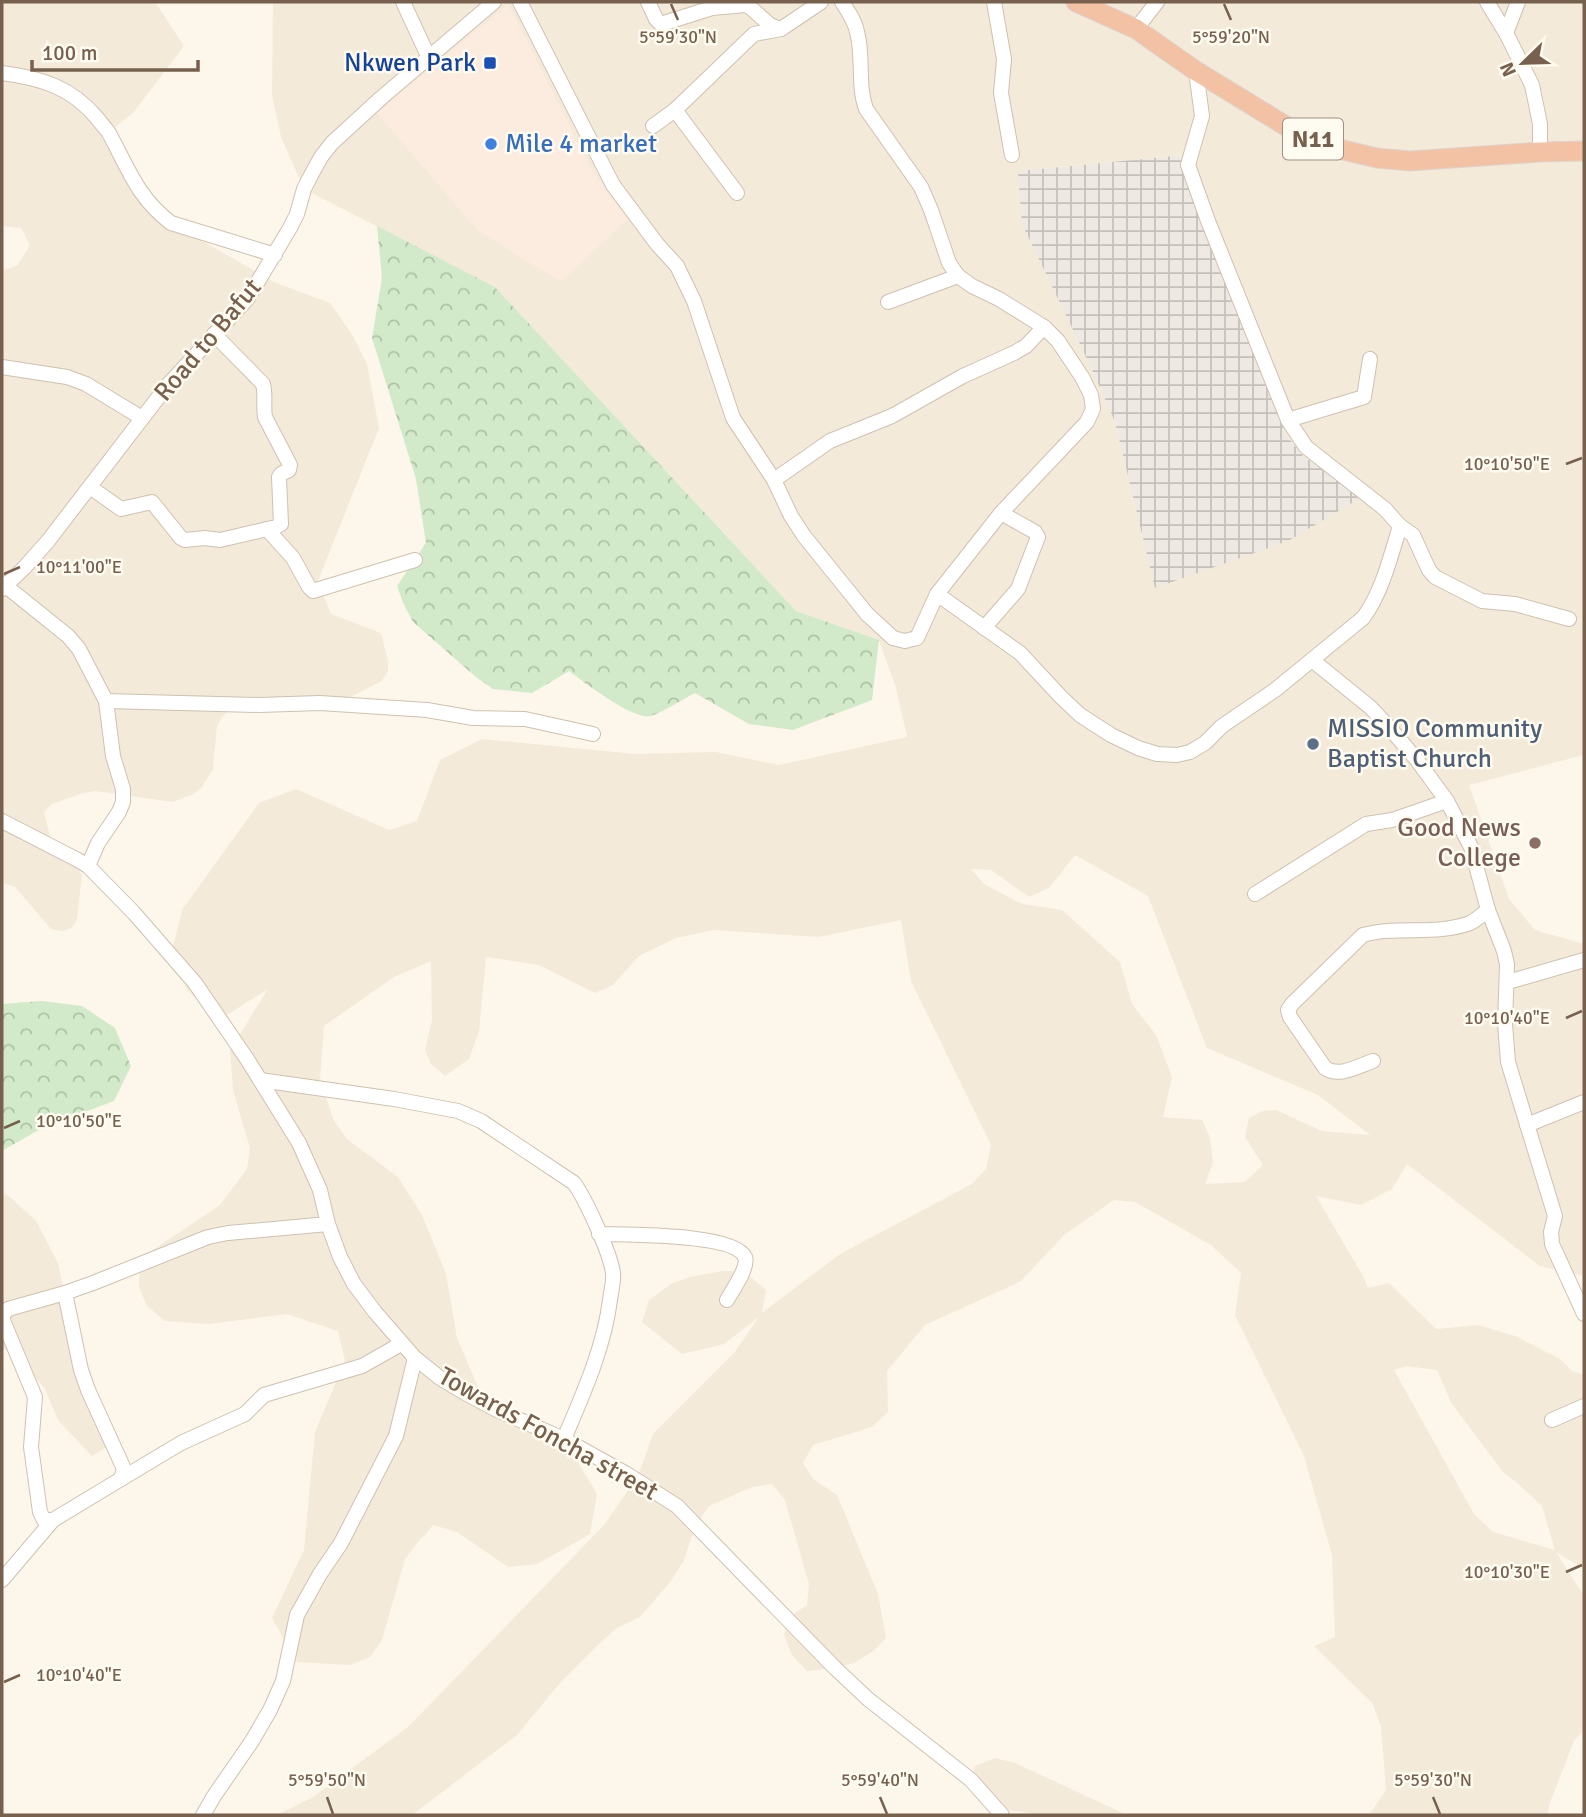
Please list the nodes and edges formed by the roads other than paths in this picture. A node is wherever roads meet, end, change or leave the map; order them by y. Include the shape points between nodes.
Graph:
1 (403, 2) edge
2 (494, 2) edge
3 (520, 2) edge
4 (648, 2) edge
5 (821, 2) edge
6 (842, 2) edge
7 (994, 2) edge
8 (1076, 2) edge
9 (1157, 2) edge
10 (1487, 2) edge
11 (1518, 2) edge
12 (781, 29) junction
13 (1136, 29) junction
14 (1506, 33) junction
15 (429, 58) junction
16 (1196, 71) junction
17 (2, 73) edge
18 (676, 110) junction
19 (653, 127) dead end
20 (1584, 151) edge
21 (1540, 152) junction
22 (1012, 155) dead end
23 (737, 193) dead end
24 (275, 255) junction
25 (958, 276) junction
26 (888, 302) dead end
27 (1044, 327) junction
28 (214, 334) junction
29 (1370, 359) dead end
30 (2, 367) edge
31 (142, 418) junction
32 (1288, 420) junction
33 (774, 480) junction
34 (90, 487) junction
35 (1001, 513) junction
36 (1401, 526) junction
37 (267, 529) junction
38 (415, 560) dead end
39 (3, 586) edge
40 (937, 594) junction
41 (1569, 619) dead end
42 (984, 628) junction
43 (1312, 660) junction
44 (106, 701) junction
45 (593, 733) dead end
46 (1447, 801) junction
47 (2, 821) edge
48 (88, 866) junction
49 (1255, 894) dead end
50 (1488, 909) junction
51 (1584, 960) edge
52 (1508, 982) junction
53 (1373, 1060) dead end
54 (260, 1080) junction
55 (1584, 1102) edge
56 (1527, 1125) junction
57 (328, 1224) junction
58 (599, 1234) junction
59 (65, 1293) junction
60 (727, 1300) dead end
61 (1584, 1314) edge
62 (2, 1317) edge
63 (401, 1344) junction
64 (415, 1358) junction
65 (1584, 1406) edge
66 (1552, 1420) dead end
67 (564, 1439) junction
68 (121, 1479) junction
69 (53, 1520) junction
70 (2, 1580) edge
71 (203, 1815) edge
72 (1002, 1815) edge

1 - 15 street
2 - 15 street, Road to Bafut
3 - 33 street via 613,185 687,284 733,418
4 - 12 street via 661,24 712,8 746,5
5 - 12 street
6 - 25 street via 858,32 861,95 866,109 921,187 948,263
7 - 22 street via 1004,59 1001,93
8 - 13 highway, N11
9 - 13 street
10 - 14 street
11 - 14 street
12 - 18 street via 754,34
13 - 16 highway, N11
14 - 21 street via 1532,85
15 - 24 street, Road to Bafut via 331,143 306,184 297,214
16 - 21 highway, N11 via 1299,134 1343,150 1410,161
16 - 32 street via 1202,116 1188,165
17 - 24 street via 29,76 73,95 108,132 143,198 171,223
18 - 19 street
18 - 23 street
20 - 21 highway, N11
24 - 28 street, Road to Bafut via 248,298
25 - 26 street
25 - 27 street
27 - 33 street via 1014,353 892,416 830,441
27 - 35 street via 1082,377 1093,409 1087,422
28 - 31 street, Road to Bafut
28 - 37 street via 263,384 265,417 290,465 279,477 281,524
29 - 32 street via 1364,397
30 - 31 street via 67,377
31 - 34 street, Road to Bafut
32 - 36 street via 1307,447
33 - 40 street via 804,536 867,614 893,638 917,638
34 - 37 street via 121,509 152,502 184,540 220,540
34 - 39 street, Road to Bafut via 48,541
35 - 40 street
35 - 42 street via 1038,537 1018,589
36 - 41 street via 1413,535 1435,577 1482,601 1515,604
36 - 43 street via 1371,608
37 - 38 street via 293,558 313,591
39 - 44 street via 68,636
40 - 42 street
42 - 43 street via 1020,653 1080,715 1157,754 1177,755 1205,743
43 - 46 street via 1370,707
44 - 45 street via 320,703 427,710 473,718 526,719
44 - 48 street via 123,802
46 - 49 street via 1366,824
46 - 50 street via 1471,847
47 - 48 street, Towards Foncha street
48 - 54 street, Towards Foncha street via 195,983
50 - 52 street via 1504,951
50 - 53 street via 1460,926 1363,935 1288,1010 1332,1073
51 - 52 street
52 - 56 street via 1506,1050
54 - 57 street, Towards Foncha street via 311,1168
54 - 58 street via 394,1099 458,1111 481,1121 574,1183
55 - 56 street
56 - 61 street via 1555,1216 1552,1244
57 - 59 street via 208,1237
57 - 63 street, Towards Foncha street via 354,1284
58 - 60 street via 681,1236 738,1249 746,1264
58 - 67 street via 613,1273 608,1321
59 - 62 street via 8,1309
59 - 68 street via 81,1370 122,1463
62 - 69 street via 35,1397 32,1463 40,1512 44,1520
63 - 64 street, Towards Foncha street
63 - 68 street via 362,1366 264,1395 245,1414
64 - 67 street, Towards Foncha street via 486,1404
64 - 71 street via 396,1436 341,1543 297,1615 284,1681 271,1710
65 - 66 street
67 - 72 street, Towards Foncha street via 677,1506 835,1668 971,1780
68 - 69 street
69 - 70 street

